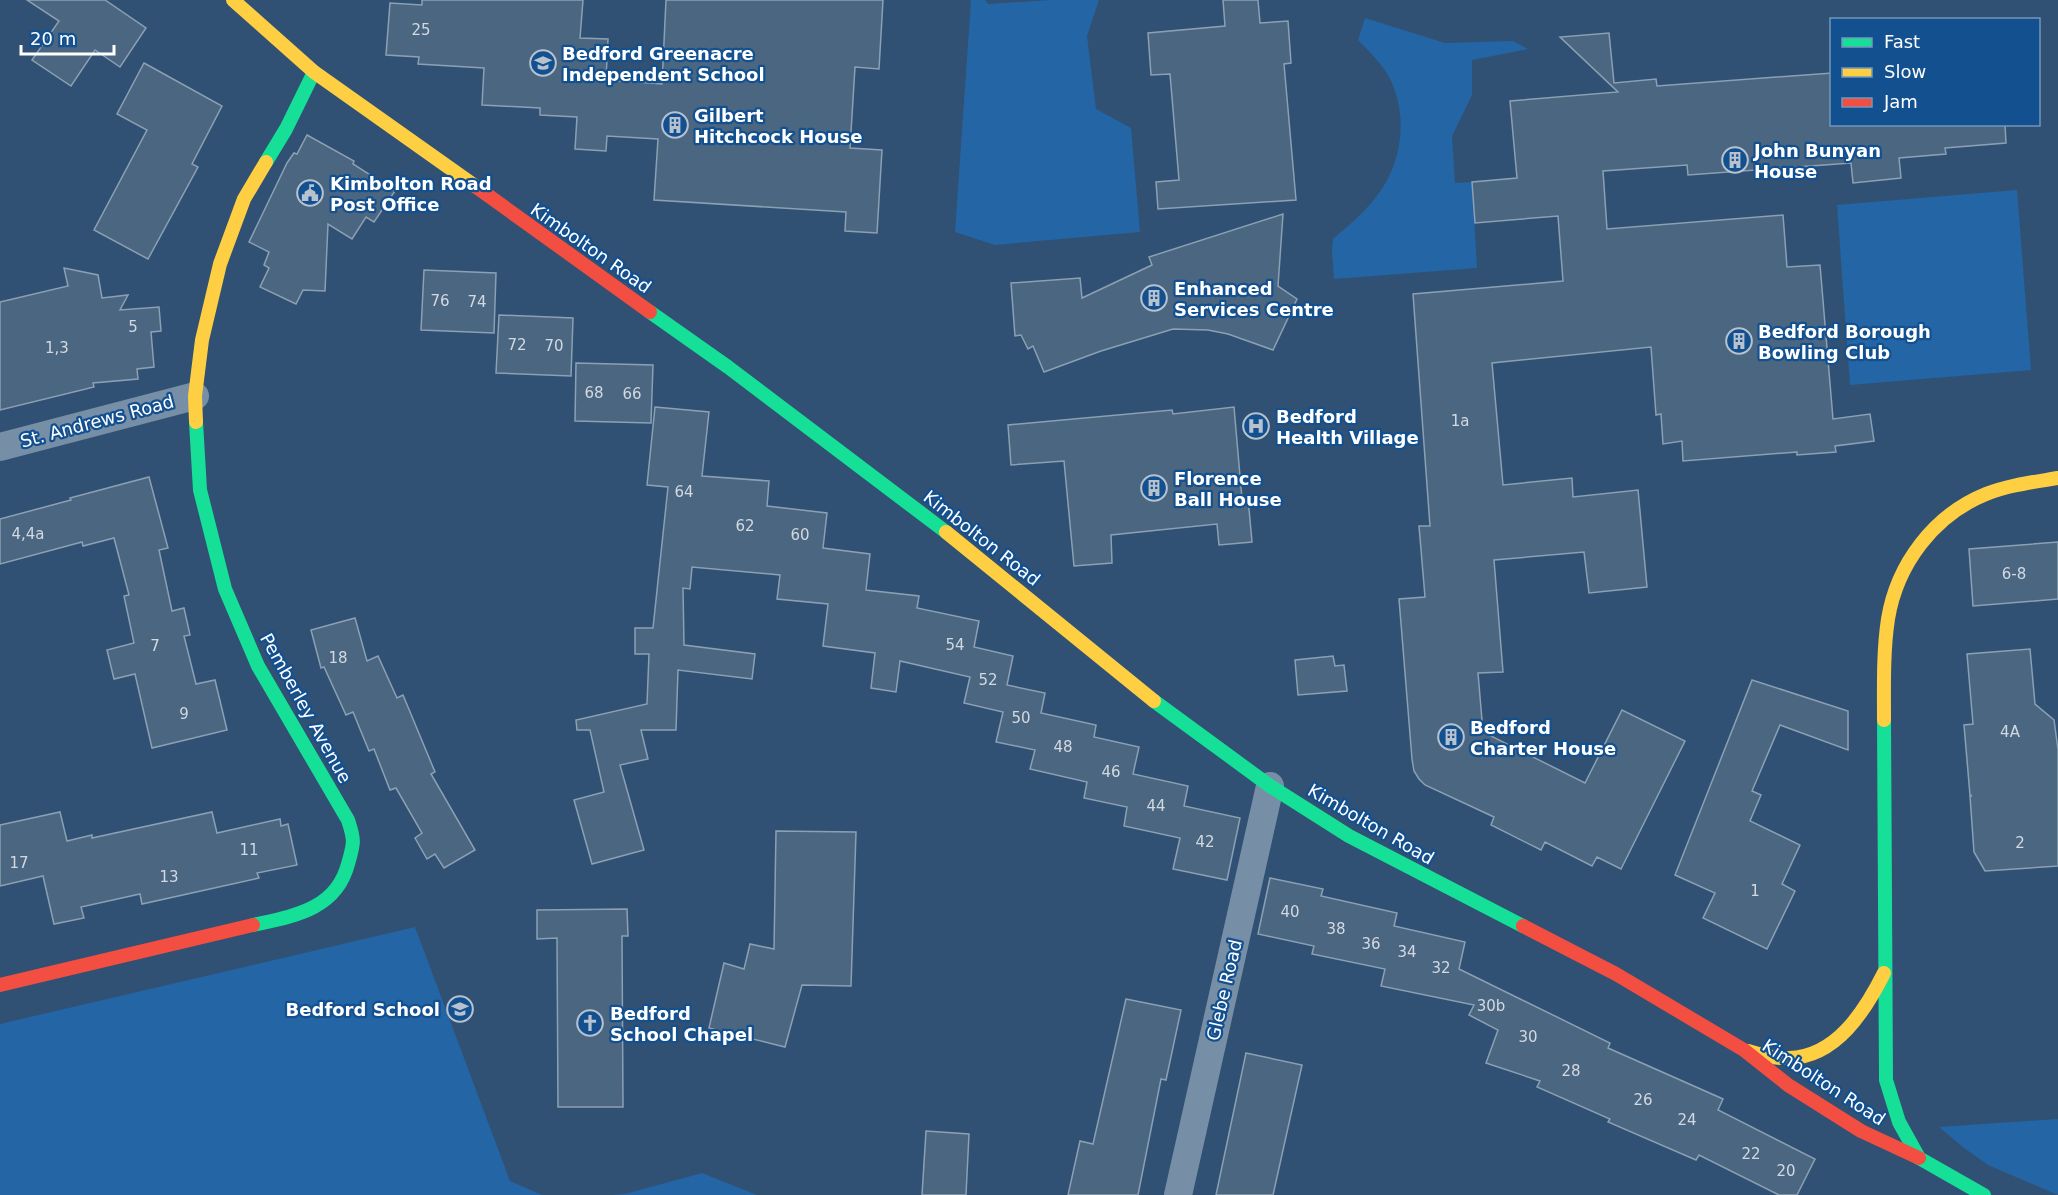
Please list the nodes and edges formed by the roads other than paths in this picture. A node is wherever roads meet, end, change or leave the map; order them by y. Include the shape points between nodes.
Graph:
1 (250, 5) edge
2 (314, 72) junction
3 (195, 396) junction
4 (0, 447) edge
5 (2058, 478) edge
6 (1270, 786) junction
7 (1884, 973) junction
8 (0, 985) edge
9 (1743, 1050) junction
10 (1918, 1158) junction
11 (1178, 1195) edge
12 (1984, 1195) edge

1 - 2 main road, Kimbolton Road
2 - 3 main road, Pemberley Avenue via 244,199 218,273 202,340
2 - 6 main road, Kimbolton Road via 728,367 991,567 1168,712
3 - 4 street, St. Andrews Road
3 - 8 main road, Pemberley Avenue via 200,490 225,589 258,666 348,820 355,840 345,876 336,892 315,907 288,917
5 - 7 main road via 1992,492 1956,510 1917,549 1896,588 1889,610 1884,678
6 - 9 main road, Kimbolton Road via 1349,836 1616,974
6 - 11 street, Glebe Road
7 - 9 main road, Kimbolton Road via 1861,1016 1824,1048 1793,1059
7 - 10 main road via 1886,1080 1899,1122
9 - 10 main road, Kimbolton Road via 1788,1085 1861,1131
10 - 12 main road, Kimbolton Road

